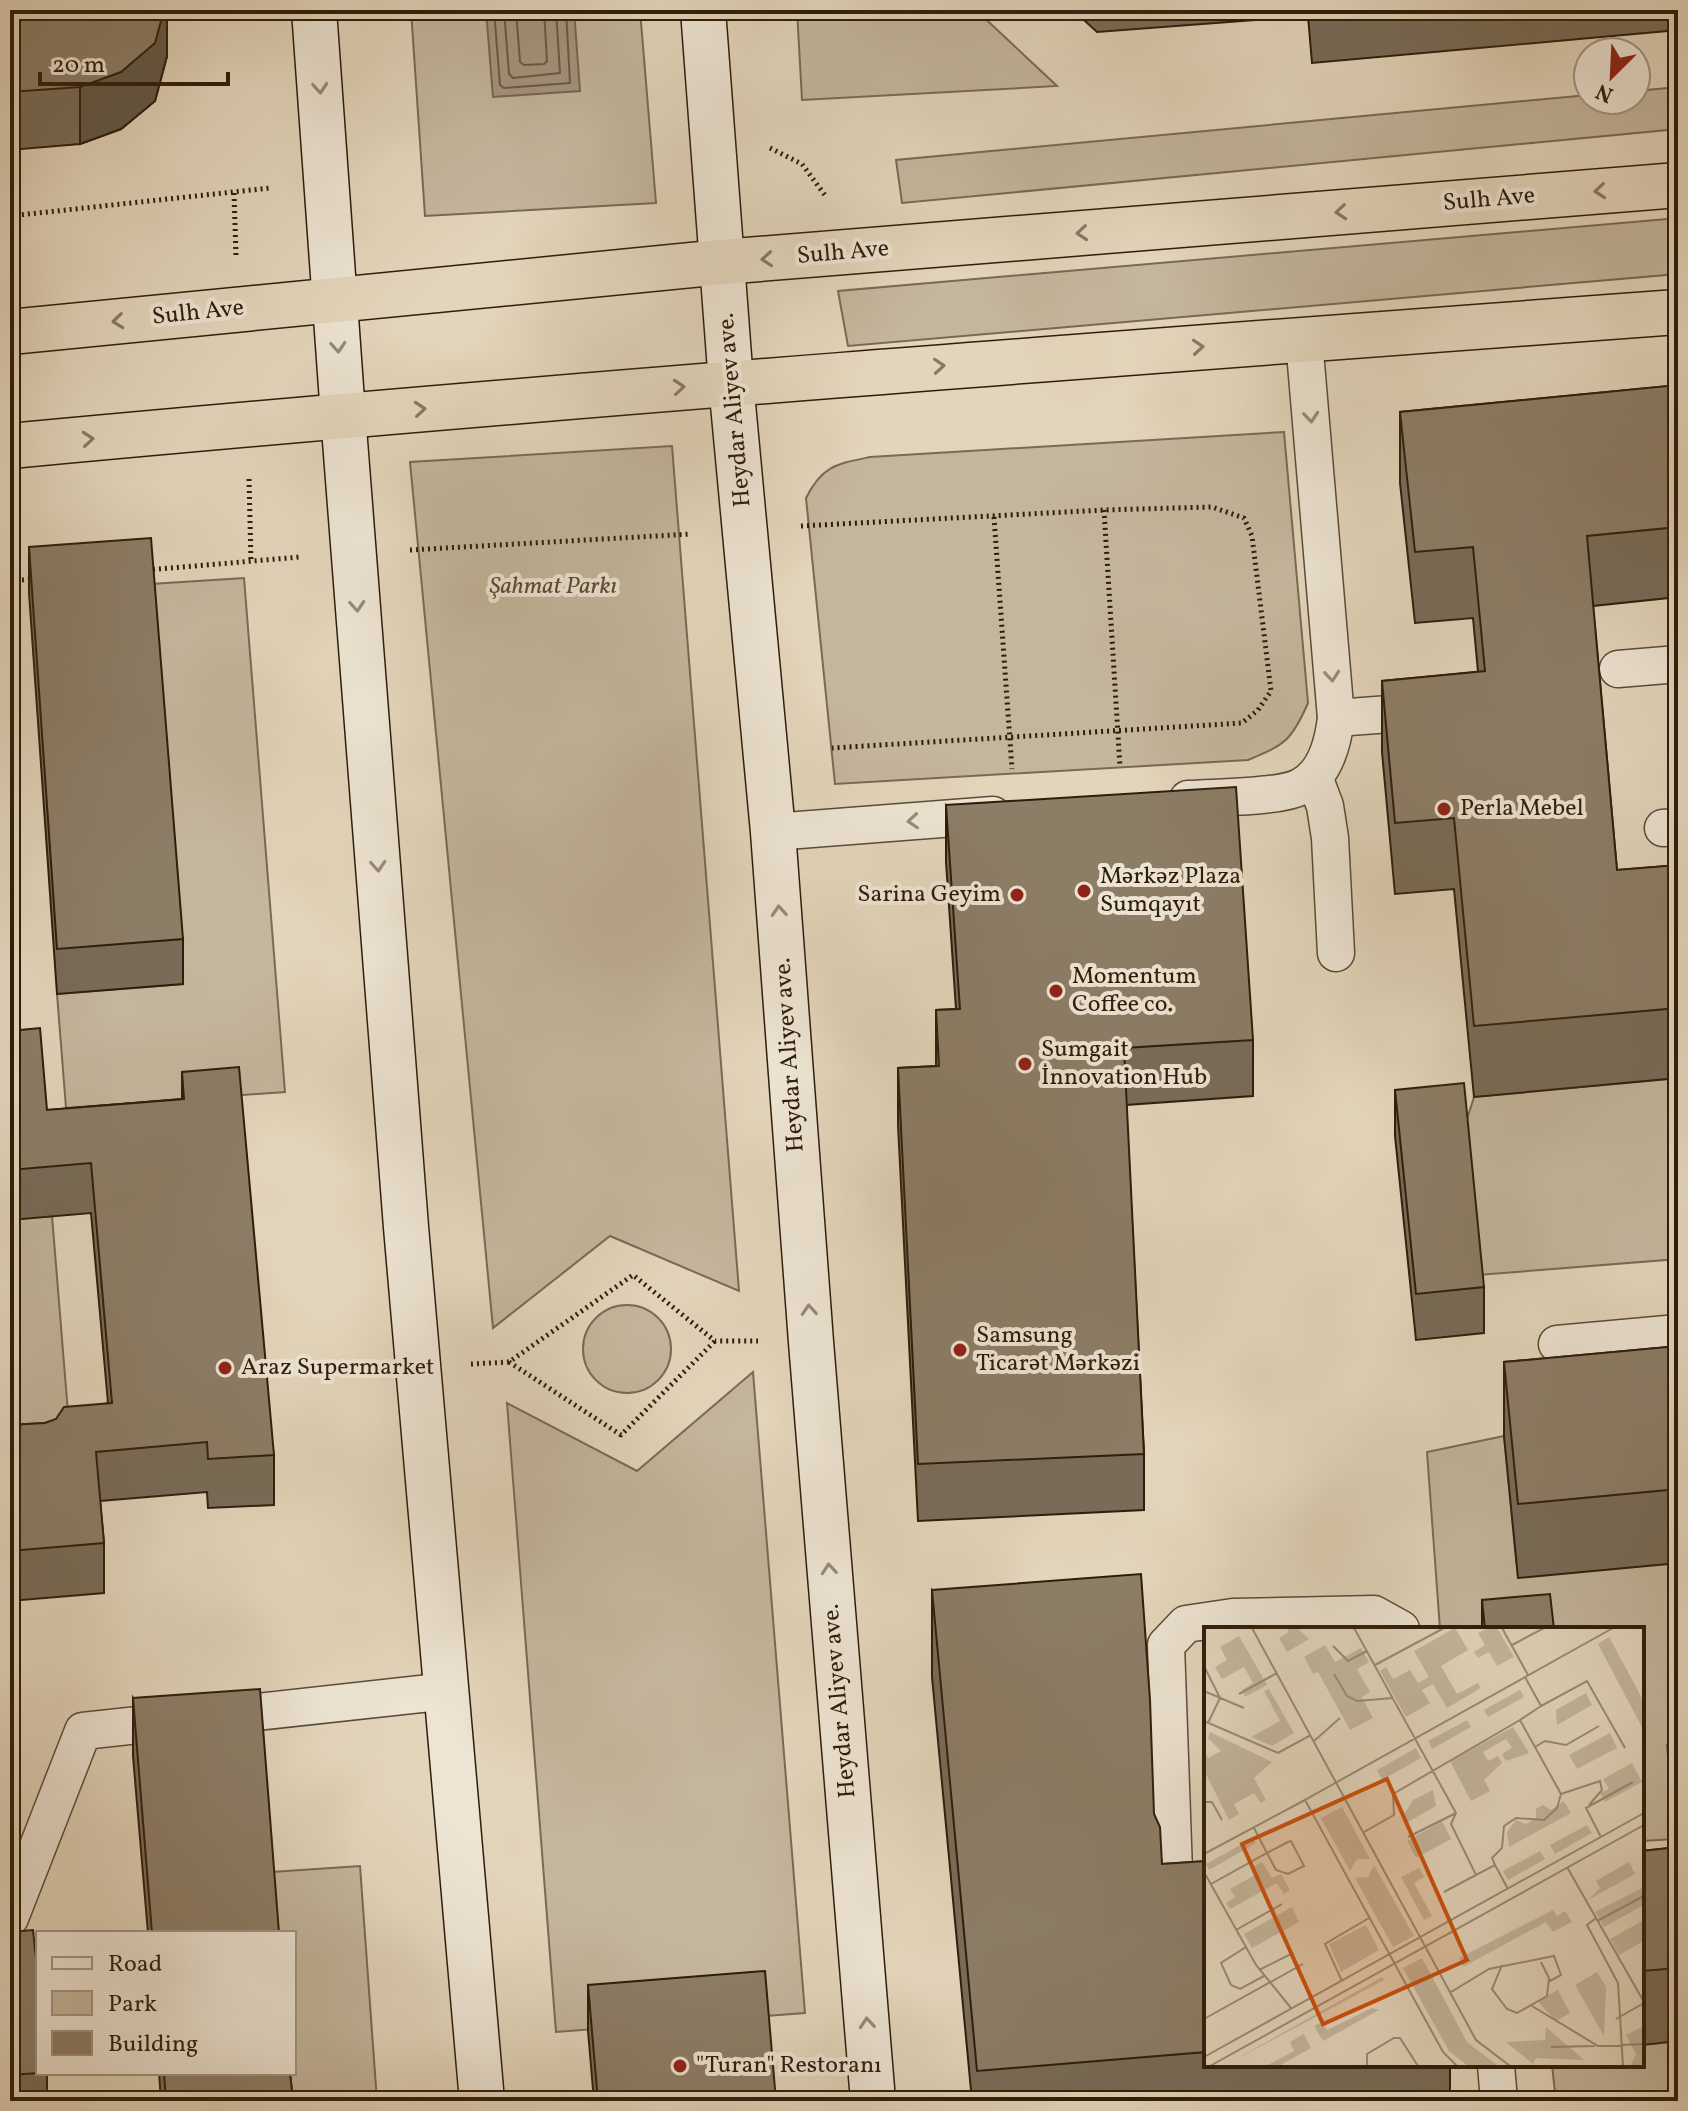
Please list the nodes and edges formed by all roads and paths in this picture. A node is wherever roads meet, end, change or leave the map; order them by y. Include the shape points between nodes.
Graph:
1 (314, 10) edge
2 (703, 10) edge
3 (714, 146) junction
4 (1678, 185) edge
5 (234, 193) dead end
6 (10, 216) edge
7 (832, 254) junction
8 (722, 262) junction
9 (335, 300) junction
10 (1678, 312) edge
11 (10, 332) edge
12 (1304, 340) junction
13 (731, 383) junction
14 (343, 415) junction
15 (247, 424) junction
16 (10, 446) edge
17 (1104, 510) junction
18 (994, 517) junction
19 (746, 530) junction
20 (353, 553) junction
21 (251, 562) junction
22 (146, 570) edge
23 (40, 578) edge
24 (10, 581) edge
25 (1678, 664) edge
26 (1618, 669) dead end
27 (1440, 710) edge
28 (1336, 718) junction
29 (1119, 732) junction
30 (1010, 737) junction
31 (832, 748) dead end
32 (1120, 767) dead end
33 (1012, 774) dead end
34 (1314, 777) junction
35 (1148, 802) edge
36 (1023, 812) edge
37 (773, 832) junction
38 (1336, 953) dead end
39 (1678, 1333) edge
40 (715, 1341) junction
41 (811, 1342) junction
42 (1557, 1344) dead end
43 (509, 1362) junction
44 (419, 1367) junction
45 (1397, 1627) edge
46 (448, 1691) junction
47 (10, 1918) edge
48 (1204, 1923) edge
49 (1496, 2067) edge
50 (482, 2101) edge
51 (873, 2101) edge
52 (1499, 2101) edge

1 -> 9 main road
2 - 3 main road, Heydar Aliyev ave.
3 - 7 path via 772,148 802,164 828,200
3 - 8 main road, Heydar Aliyev ave.
4 -> 7 highway, Sulh Ave
5 - 6 path
7 -> 8 highway, Sulh Ave
8 - 9 highway, Sulh Ave
8 - 13 main road, Heydar Aliyev ave.
9 -> 11 highway, Sulh Ave
9 -> 14 main road
10 - 12 highway
13 -> 12 highway
12 -> 28 lane
14 -> 13 highway
13 - 19 main road, Heydar Aliyev ave.
14 - 15 highway
14 - 20 main road
16 -> 15 highway
15 - 21 path
17 - 18 path
17 - 29 path
17 - 29 path via 1212,507 1244,518 1252,536 1271,691 1242,723
18 - 19 path
18 - 30 path
19 - 20 path
19 - 37 main road, Heydar Aliyev ave.
20 - 21 path
20 -> 44 main road
21 - 22 path
23 - 24 path
25 - 26 lane
27 - 28 lane
28 - 34 lane via 1333,744
29 - 30 path
29 - 32 path
30 - 31 path
30 - 33 path
34 - 35 lane via 1298,788 1273,793
34 - 38 lane via 1330,838
36 -> 37 lane
41 -> 37 main road, Heydar Aliyev ave.
39 - 42 lane
40 - 41 path
40 - 43 path via 633,1275
40 - 43 path via 621,1435
51 -> 41 main road, Heydar Aliyev ave.
43 - 44 path
44 - 46 main road
45 - 48 lane via 1374,1614 1233,1617 1186,1624 1166,1645 1175,1900
46 - 47 lane via 83,1731
46 - 50 main road
49 - 52 lane

